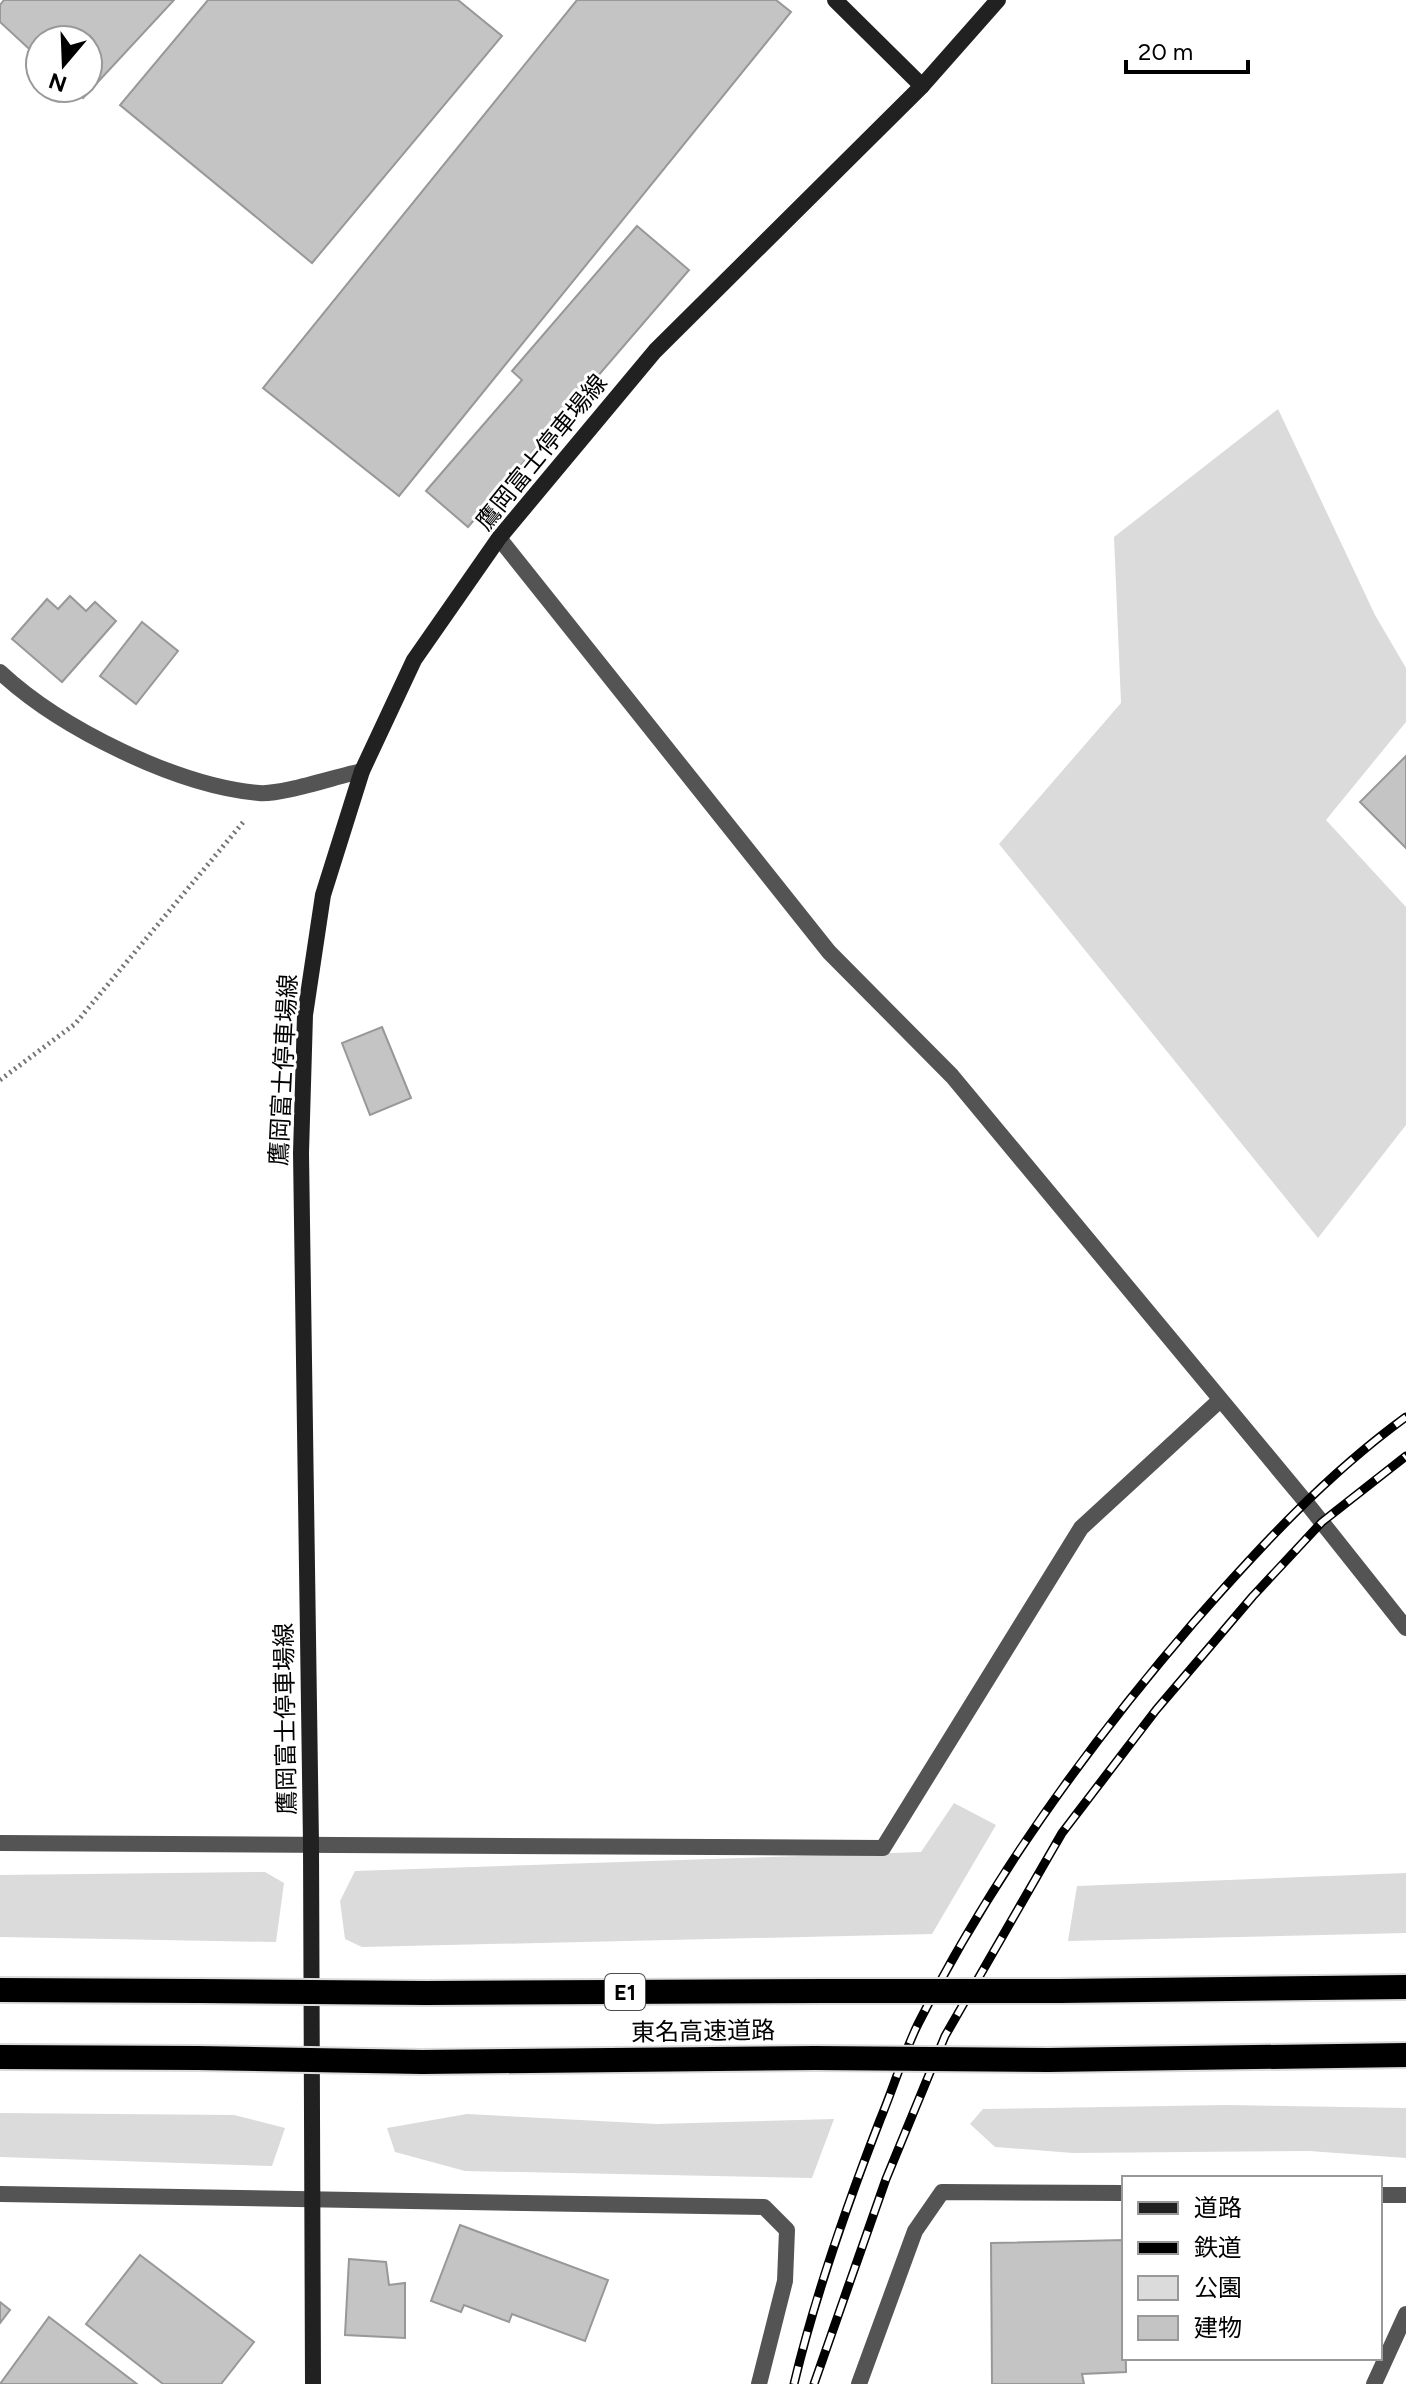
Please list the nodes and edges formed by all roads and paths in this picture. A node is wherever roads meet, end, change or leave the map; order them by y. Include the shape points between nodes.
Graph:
1 (835, 0) edge
2 (998, 0) edge
3 (922, 86) junction
4 (499, 538) junction
5 (0, 672) edge
6 (362, 771) junction
7 (262, 793) junction
8 (0, 1080) edge
9 (1219, 1401) junction
10 (1406, 1628) edge
11 (0, 1843) edge
12 (311, 1844) junction
13 (1406, 1987) edge
14 (0, 1990) edge
15 (1406, 2055) edge
16 (0, 2057) edge
17 (1122, 2193) edge
18 (0, 2194) edge
19 (1382, 2195) edge
20 (1406, 2195) edge
21 (312, 2198) junction
22 (1406, 2314) edge
23 (313, 2384) edge
24 (759, 2384) edge
25 (859, 2384) edge
26 (1374, 2384) edge

1 - 3 main road
2 - 3 main road, 鷹岡富士停車場線
3 - 4 main road, 鷹岡富士停車場線 via 655,351
4 - 6 main road, 鷹岡富士停車場線 via 414,660
4 - 9 street via 829,952 952,1076
5 - 7 street via 27,697 134,756 211,783
6 - 7 street
6 - 12 main road, 鷹岡富士停車場線 via 323,895 305,1015 301,1153
7 - 8 path via 75,1024
9 - 10 street
9 - 12 street via 1081,1528 883,1848
11 - 12 street
12 - 21 main road, 鷹岡富士停車場線
13 - 14 highway, 東名高速道路 / E1, bridge
15 - 16 highway, 東名高速道路, bridge via 422,2062
17 - 25 street via 942,2192 915,2231
18 - 21 street
19 - 20 street
21 - 23 main road, 鷹岡富士停車場線
21 - 24 street via 764,2207 787,2230 787,2243 785,2281
22 - 26 street

